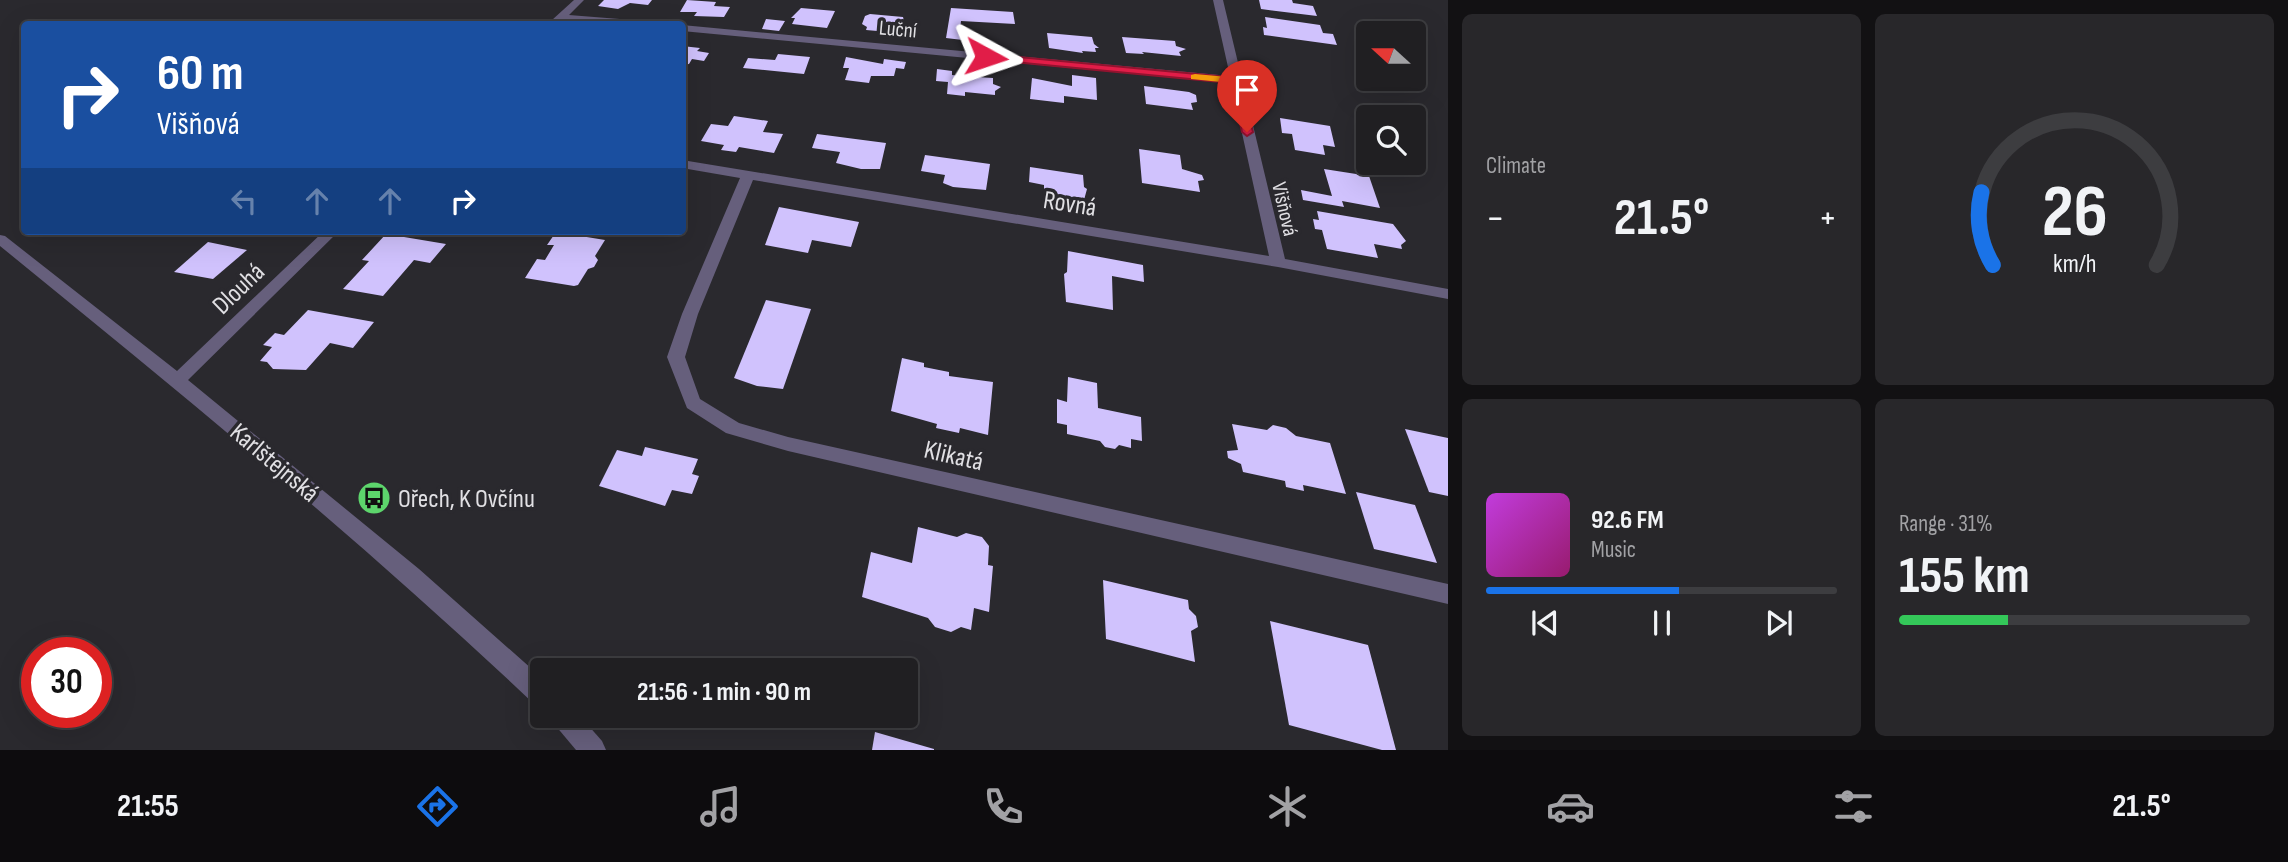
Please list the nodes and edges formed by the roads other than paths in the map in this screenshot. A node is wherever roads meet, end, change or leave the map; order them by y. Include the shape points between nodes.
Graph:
1 (579, 0) edge
2 (1218, 0) edge
3 (562, 17) junction
4 (557, 21) edge
5 (609, 21) edge
6 (686, 28) edge
7 (1235, 80) junction
8 (686, 165) edge
9 (748, 175) junction
10 (328, 235) edge
11 (0, 239) edge
12 (1278, 262) junction
13 (1448, 294) edge
14 (177, 381) junction
15 (1448, 594) edge
16 (530, 683) edge
17 (575, 728) edge
18 (593, 750) edge

1 - 3 street
2 - 7 street, Višňová
3 - 4 street
3 - 5 street
6 - 7 street, Luční
7 - 12 street, Višňová
8 - 9 street, Rovná
9 - 12 street, Rovná
9 - 15 street, Klikatá via 690,314 677,357 693,403 733,428
10 - 14 street, Dlouhá
11 - 14 street, Karlštejnská
12 - 13 street, Rovná
14 - 16 street, Karlštejnská via 452,609
17 - 18 street

